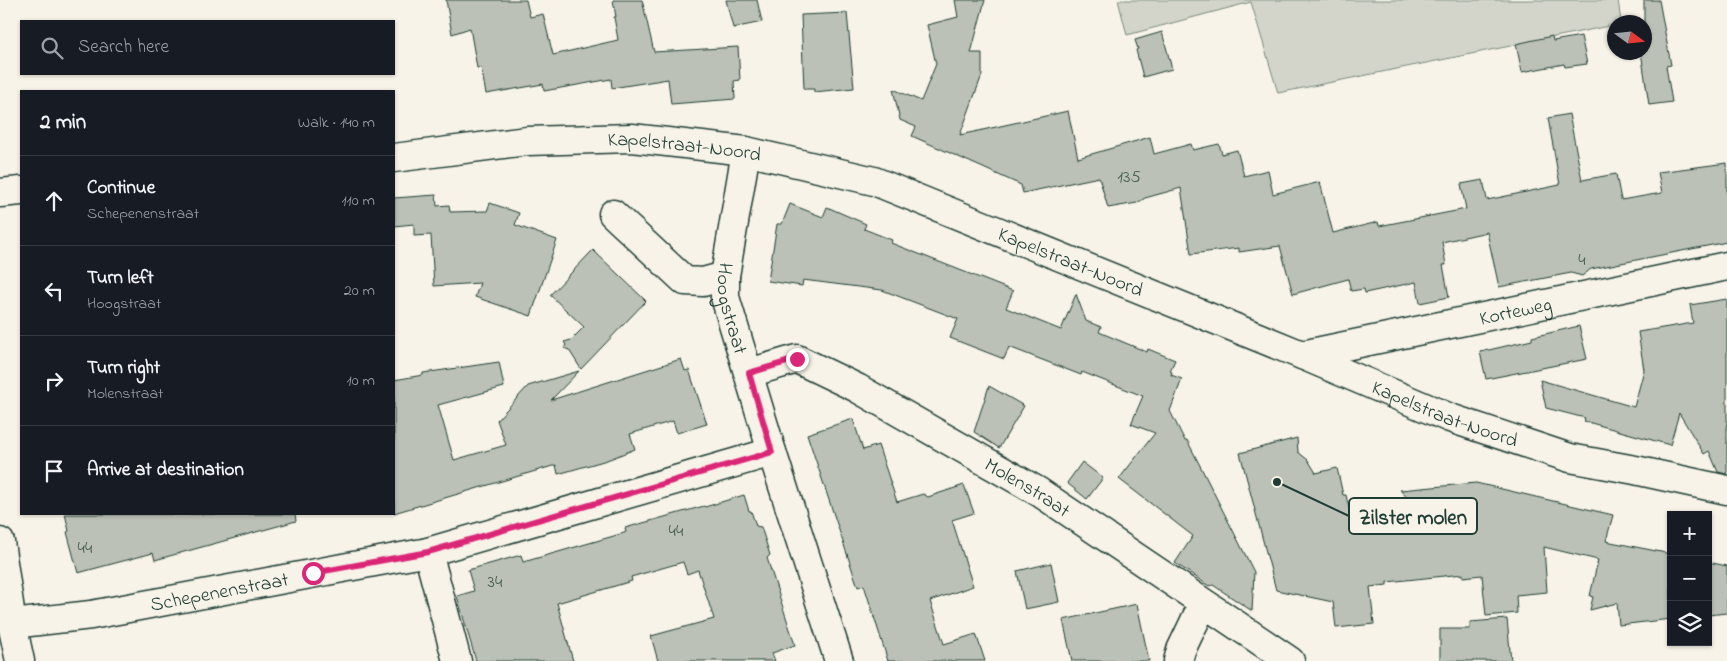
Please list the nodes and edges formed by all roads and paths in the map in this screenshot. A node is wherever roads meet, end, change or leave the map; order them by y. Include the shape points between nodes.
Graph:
1 (746, 152) junction
2 (395, 158) edge
3 (20, 191) edge
4 (0, 193) edge
5 (613, 214) dead end
6 (1727, 266) edge
7 (725, 276) junction
8 (1302, 355) junction
9 (749, 373) junction
10 (772, 452) junction
11 (1727, 490) edge
12 (0, 542) edge
13 (428, 552) junction
14 (1203, 604) junction
15 (12, 624) junction
16 (20, 661) edge
17 (457, 661) edge
18 (839, 661) edge
19 (1178, 661) edge
20 (1290, 661) edge

1 - 2 street, Kapelstraat-Noord via 632,138 527,142
1 - 7 street, Hoogstraat
1 - 8 street, Kapelstraat-Noord via 874,181
3 - 4 street
5 - 7 street via 685,281 703,282
6 - 8 street, Korteweg
7 - 9 street, Hoogstraat via 725,297
8 - 11 street, Kapelstraat-Noord via 1450,418 1570,458
9 - 10 street, Hoogstraat
9 - 14 street, Molenstraat via 797,359 857,388 1039,492
10 - 13 street, Schepenenstraat
10 - 18 street, Hoogstraat
12 - 15 street
13 - 15 street, Schepenenstraat via 91,615
13 - 17 street
14 - 19 street
14 - 20 street, Molenstraat
15 - 16 street

